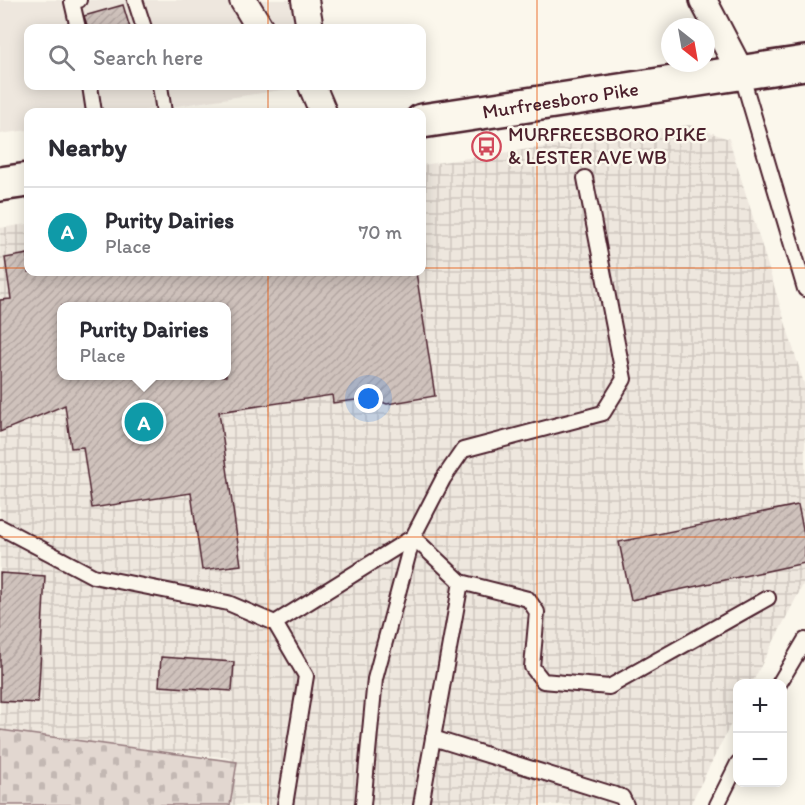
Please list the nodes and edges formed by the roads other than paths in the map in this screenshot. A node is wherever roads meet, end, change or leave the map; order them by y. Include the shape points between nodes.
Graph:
1 (80, 0) edge
2 (135, 0) edge
3 (243, 0) edge
4 (305, 0) edge
5 (703, 0) edge
6 (77, 24) edge
7 (143, 24) edge
8 (258, 24) edge
9 (309, 24) edge
10 (805, 63) edge
11 (741, 73) junction
12 (91, 90) edge
13 (161, 90) edge
14 (314, 90) edge
15 (93, 108) edge
16 (164, 108) edge
17 (321, 108) edge
18 (426, 121) edge
19 (585, 178) dead end
20 (24, 181) edge
21 (0, 184) edge
22 (805, 288) edge
23 (0, 527) edge
24 (413, 537) junction
25 (461, 582) junction
26 (768, 598) dead end
27 (275, 623) junction
28 (805, 640) edge
29 (782, 679) edge
30 (433, 738) junction
31 (733, 773) edge
32 (285, 805) edge
33 (363, 805) edge
34 (421, 805) edge
35 (626, 805) edge
36 (717, 805) edge

1 - 6 lane via 72,2
2 - 7 lane
3 - 8 street
4 - 9 street
5 - 11 street
10 - 11 main road, Murfreesboro Pike
11 - 18 main road, Murfreesboro Pike
11 - 22 lane
12 - 15 lane
13 - 16 lane
14 - 17 street
19 - 24 lane via 624,379 603,414 463,450
20 - 21 main road
23 - 27 lane via 93,576 228,603
24 - 25 lane
24 - 27 lane
24 - 33 lane via 375,679
25 - 26 lane via 528,599 537,612 532,667 543,681 609,687
25 - 30 lane
27 - 32 lane via 306,676
28 - 29 lane
30 - 34 lane
30 - 35 lane via 622,796
31 - 36 lane

